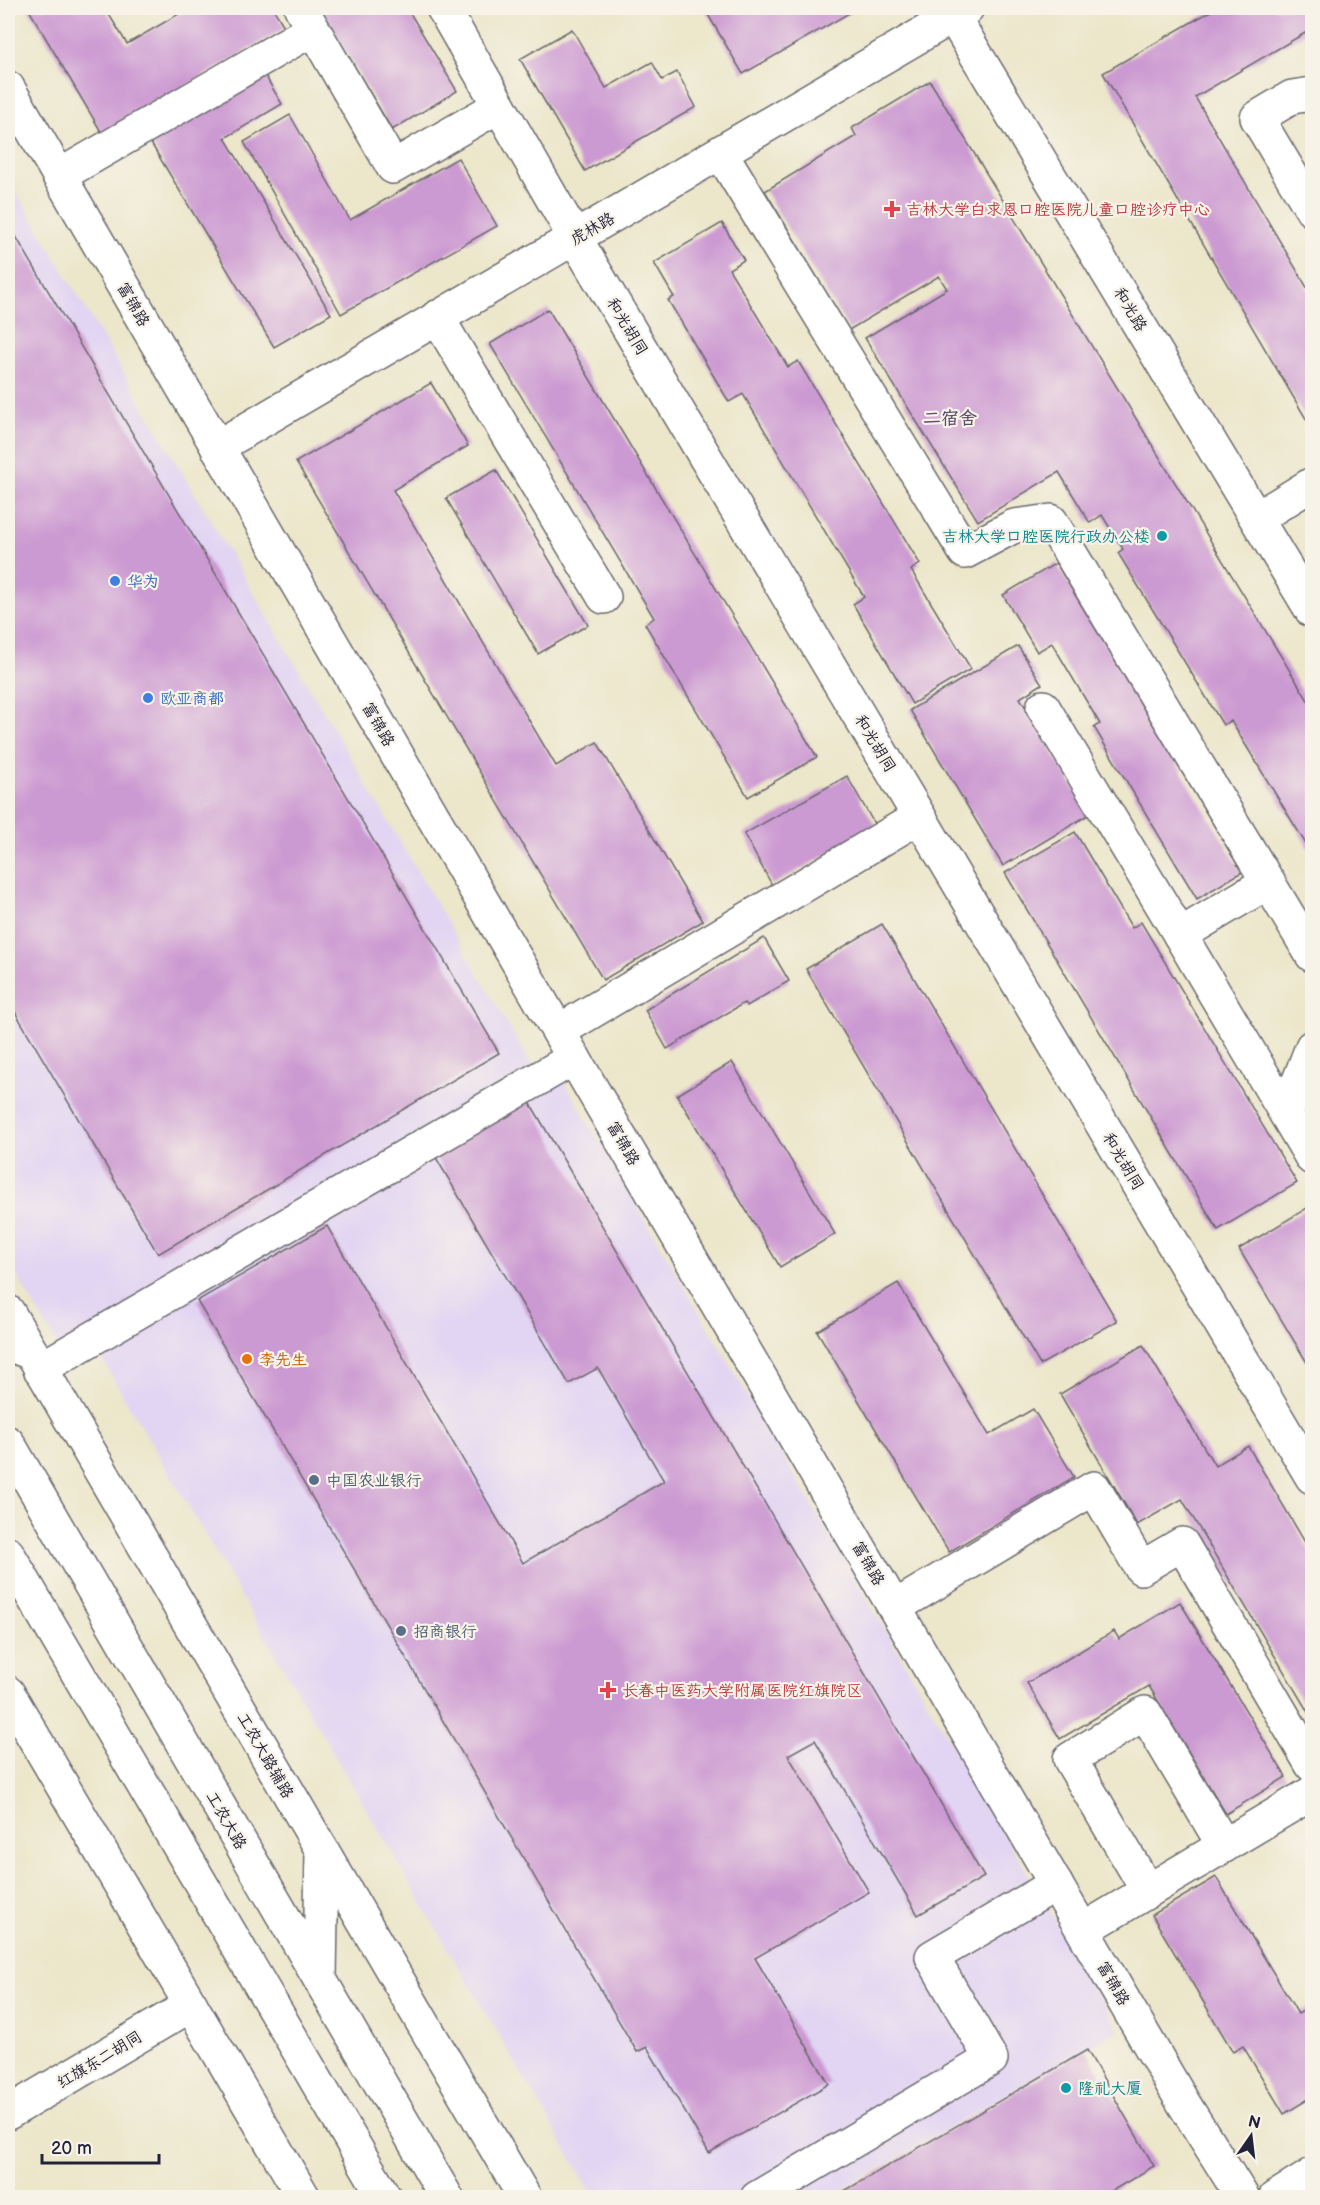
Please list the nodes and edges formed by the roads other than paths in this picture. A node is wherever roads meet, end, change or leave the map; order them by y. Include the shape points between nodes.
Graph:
1 (443, 8) edge
2 (956, 10) edge
3 (307, 18) edge
4 (8, 88) edge
5 (1312, 94) edge
6 (500, 106) junction
7 (721, 153) junction
8 (59, 176) junction
9 (1312, 210) edge
10 (575, 238) junction
11 (437, 317) junction
12 (217, 447) junction
13 (1312, 484) edge
14 (1257, 518) junction
15 (604, 597) dead end
16 (1312, 611) edge
17 (1043, 707) dead end
18 (920, 817) junction
19 (1268, 882) junction
20 (1180, 935) junction
21 (1312, 955) edge
22 (567, 1044) junction
23 (1312, 1047) edge
24 (1286, 1114) junction
25 (1312, 1158) edge
26 (8, 1312) edge
27 (26, 1355) edge
28 (8, 1443) edge
29 (1312, 1477) edge
30 (8, 1554) edge
31 (895, 1607) junction
32 (8, 1694) edge
33 (1312, 1765) edge
34 (1312, 1793) edge
35 (1224, 1846) junction
36 (321, 1850) junction
37 (1056, 1884) junction
38 (1148, 1891) junction
39 (1083, 1930) junction
40 (320, 1978) junction
41 (191, 2005) junction
42 (8, 2113) edge
43 (1312, 2175) edge
44 (304, 2198) edge
45 (385, 2198) edge
46 (447, 2198) edge
47 (525, 2198) edge
48 (757, 2198) edge
49 (1243, 2198) edge
50 (1275, 2198) edge

1 - 6 street, 和光胡同
2 - 7 street, 虎林路
2 - 14 street, 和光路
3 - 6 street via 393,167
3 - 8 street
4 - 8 street, 富锦路
5 - 9 street via 1292,97 1257,118
6 - 10 street, 和光胡同
7 - 10 street, 虎林路
7 - 19 street via 965,552 1014,526 1051,521
8 - 12 street, 富锦路
10 - 11 street, 虎林路
10 - 18 street, 和光胡同
11 - 12 street, 虎林路
11 - 15 street
12 - 22 street, 富锦路
13 - 14 street
14 - 16 street, 和光路
17 - 20 street
18 - 22 street
18 - 29 street, 和光胡同
19 - 20 street
19 - 21 street
20 - 24 street
22 - 27 street
22 - 31 street, 富锦路
23 - 24 street
24 - 25 street
26 - 27 street, 工农大路辅路
27 - 36 street, 工农大路辅路
28 - 40 street, 工农大路
30 - 45 street
31 - 33 street via 1094,1488 1141,1568 1182,1544
31 - 37 street, 富锦路
32 - 41 street
34 - 35 street
35 - 38 street
35 - 38 street via 1144,1713 1070,1760
36 - 40 street
36 - 47 street, 工农大路辅路
37 - 39 street, 富锦路
37 - 48 street via 932,1957 991,2059
38 - 39 street
39 - 49 street, 富锦路
40 - 46 street, 工农大路
41 - 42 street, 红旗东二胡同
41 - 44 street
43 - 50 street

